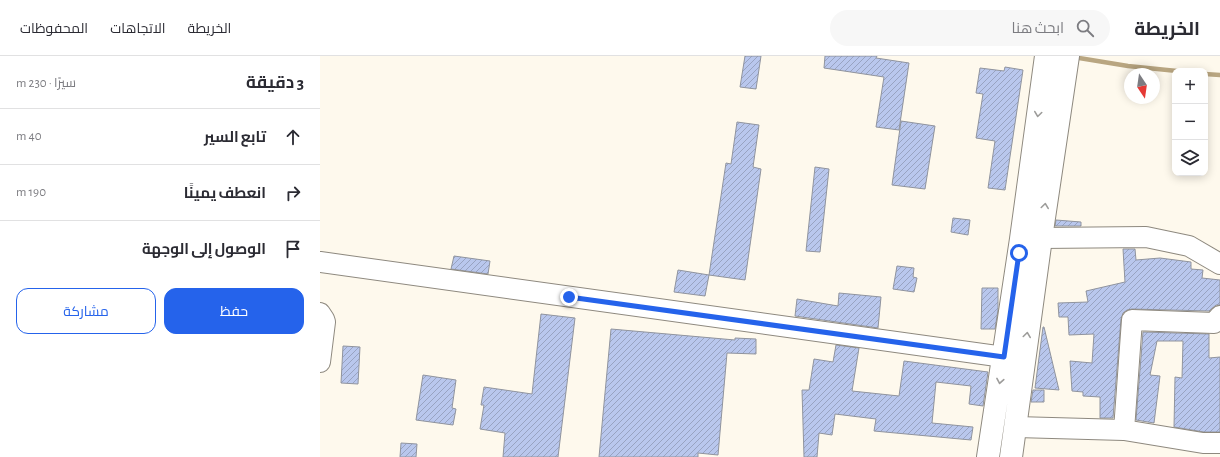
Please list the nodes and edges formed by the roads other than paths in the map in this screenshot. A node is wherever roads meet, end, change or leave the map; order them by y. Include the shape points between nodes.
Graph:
1 (1068, 56) edge
2 (1045, 66) edge
3 (1041, 238) junction
4 (320, 262) edge
5 (1220, 264) edge
6 (320, 313) edge
7 (1220, 316) edge
8 (1004, 357) junction
9 (320, 362) edge
10 (1015, 427) junction
11 (1124, 430) junction
12 (1220, 443) edge
13 (988, 457) edge
14 (1011, 457) edge

3 -> 1 main road
2 -> 8 main road
3 - 5 street via 1146,237 1189,246
10 -> 3 main road
4 - 8 street
6 - 9 street via 325,322
7 - 11 street via 1214,323 1132,320
8 -> 13 main road
10 - 11 street
10 - 14 main road
11 - 12 street via 1203,443

